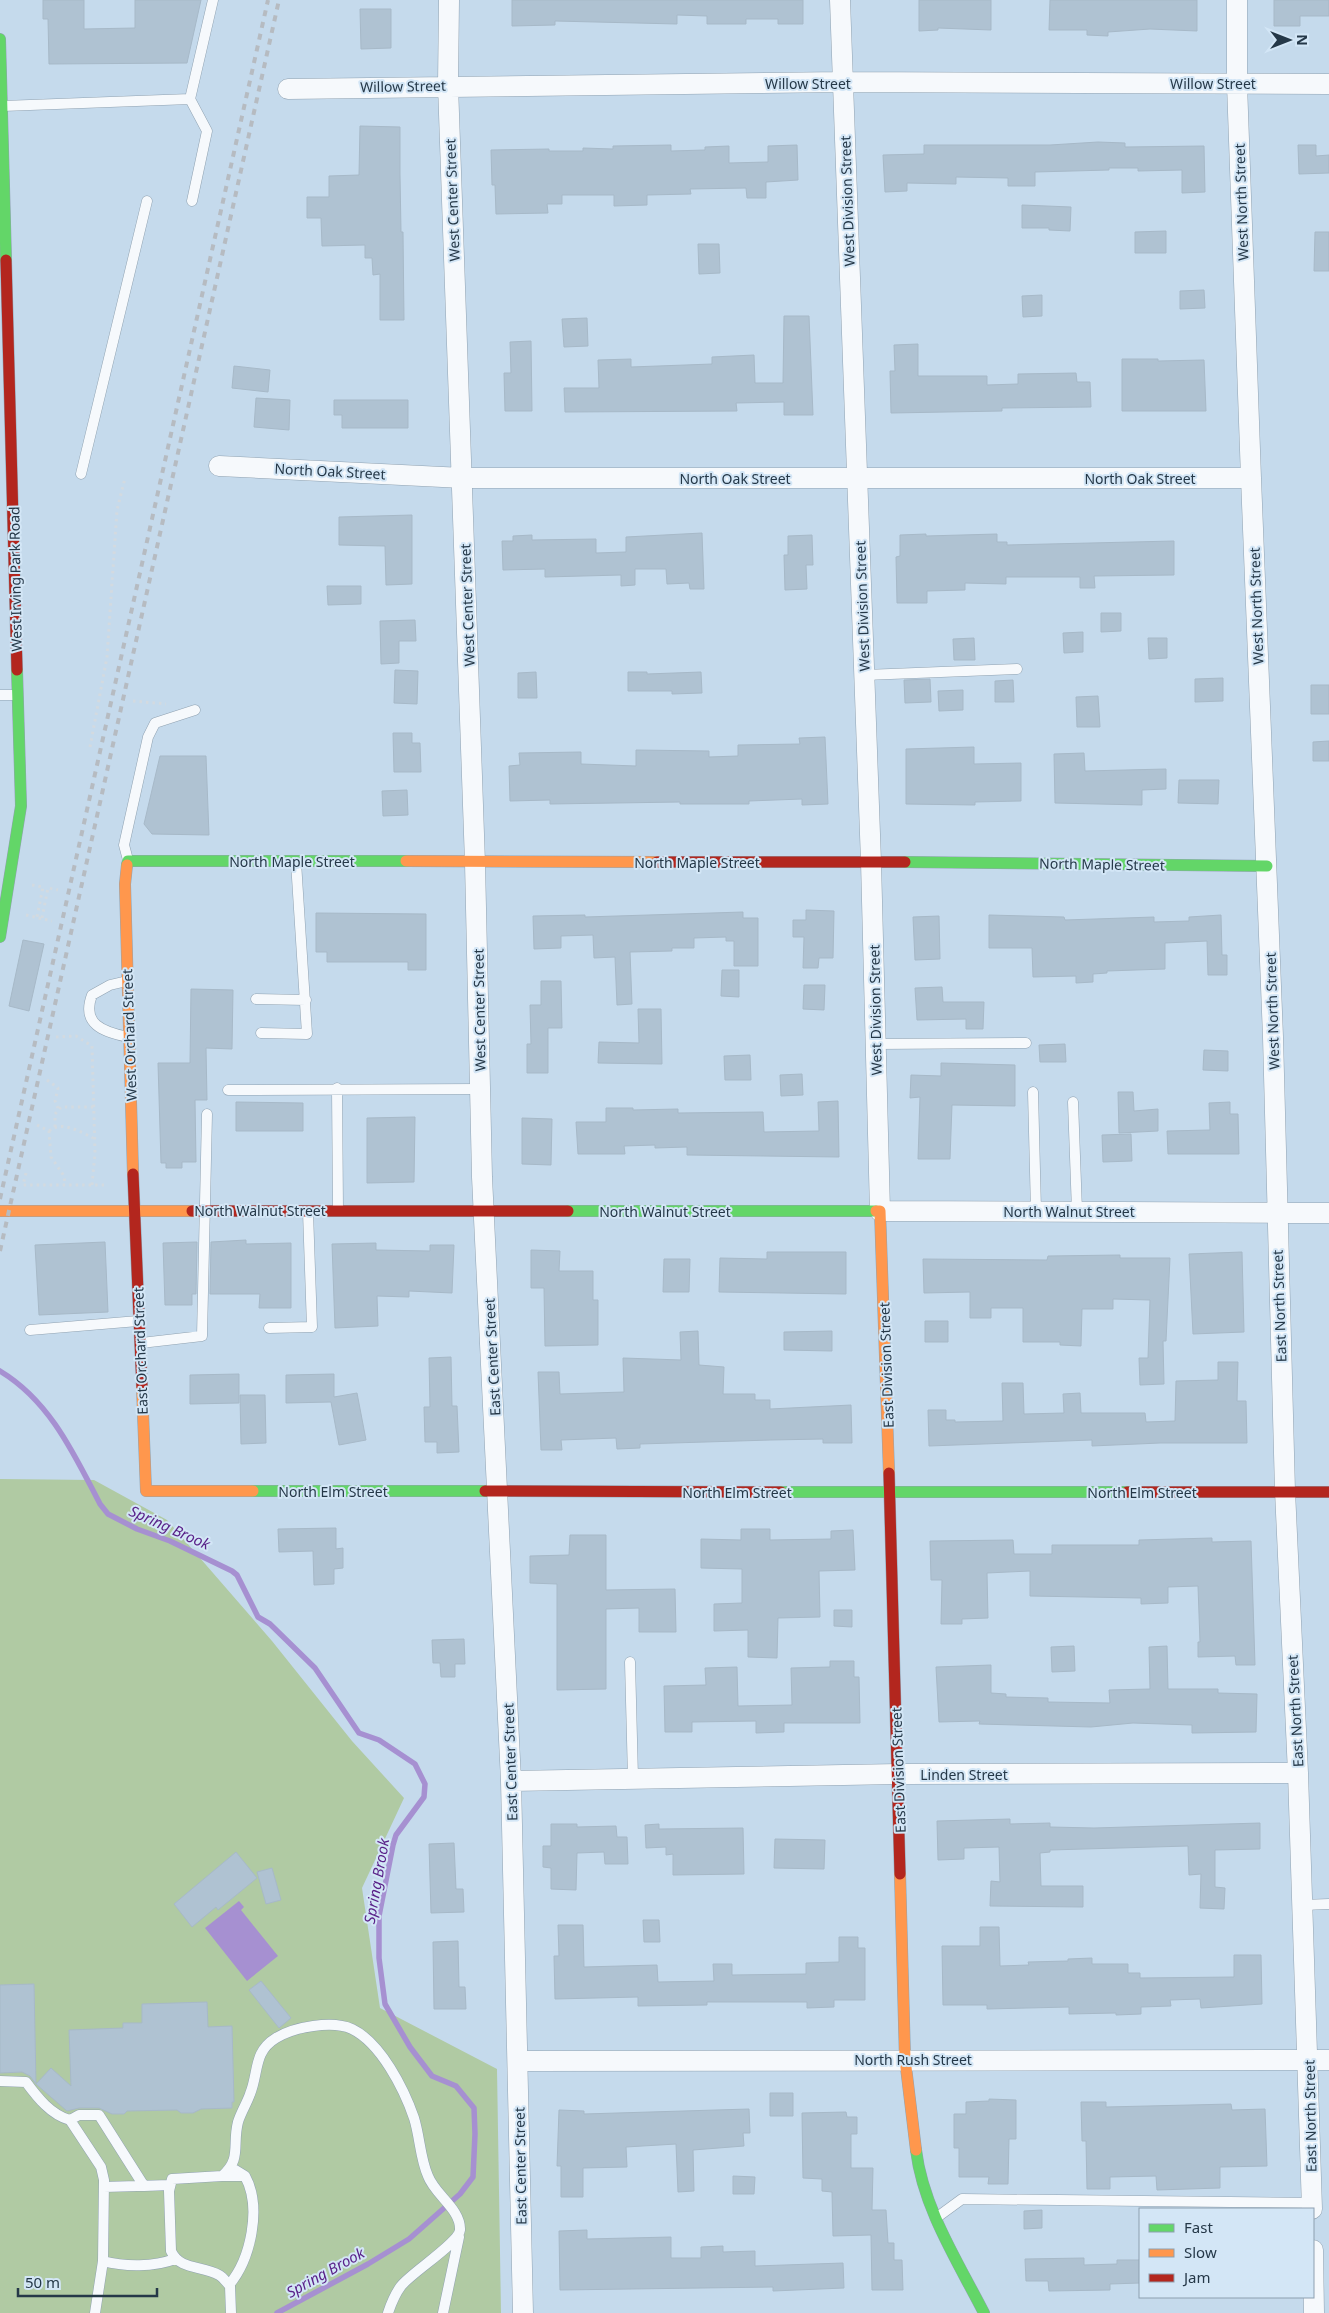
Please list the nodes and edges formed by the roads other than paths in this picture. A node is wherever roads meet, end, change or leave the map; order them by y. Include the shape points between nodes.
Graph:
1 (213, 0) edge
2 (449, 0) edge
3 (840, 0) edge
4 (1237, 0) edge
5 (0, 39) edge
6 (842, 82) junction
7 (1237, 84) junction
8 (1329, 84) edge
9 (448, 85) junction
10 (288, 89) dead end
11 (190, 99) junction
12 (2, 106) junction
13 (1, 128) edge
14 (2, 189) edge
15 (147, 201) dead end
16 (192, 202) dead end
17 (4, 277) edge
18 (5, 420) edge
19 (219, 466) dead end
20 (81, 474) dead end
21 (463, 478) junction
22 (858, 478) junction
23 (1251, 478) junction
24 (0, 554) edge
25 (14, 554) junction
26 (1017, 669) dead end
27 (865, 675) junction
28 (0, 695) edge
29 (18, 695) junction
30 (195, 710) dead end
31 (7, 860) edge
32 (128, 861) junction
33 (296, 861) junction
34 (871, 862) junction
35 (475, 863) junction
36 (1266, 866) junction
37 (0, 937) edge
38 (128, 981) junction
39 (256, 999) dead end
40 (306, 1000) junction
41 (261, 1033) dead end
42 (129, 1037) junction
43 (1026, 1043) dead end
44 (876, 1044) junction
45 (337, 1088) junction
46 (480, 1089) junction
47 (228, 1090) dead end
48 (1033, 1092) dead end
49 (1073, 1102) dead end
50 (207, 1114) dead end
51 (134, 1210) junction
52 (205, 1210) junction
53 (308, 1210) junction
54 (338, 1210) junction
55 (484, 1210) junction
56 (0, 1211) edge
57 (880, 1211) junction
58 (1036, 1211) junction
59 (1077, 1211) junction
60 (1276, 1213) junction
61 (1329, 1213) edge
62 (139, 1321) junction
63 (269, 1328) dead end
64 (30, 1330) dead end
65 (140, 1343) junction
66 (146, 1491) joint
67 (499, 1491) junction
68 (1285, 1491) junction
69 (890, 1492) junction
70 (1329, 1492) edge
71 (630, 1662) dead end
72 (1298, 1773) junction
73 (898, 1774) junction
74 (633, 1778) junction
75 (511, 1780) junction
76 (1329, 1904) edge
77 (1303, 1905) junction
78 (905, 2059) junction
79 (1309, 2060) junction
80 (1329, 2060) edge
81 (518, 2061) junction
82 (0, 2081) edge
83 (70, 2120) junction
84 (232, 2168) junction
85 (222, 2176) junction
86 (244, 2176) junction
87 (170, 2185) junction
88 (104, 2187) junction
89 (1312, 2206) edge
90 (936, 2218) junction
91 (459, 2236) junction
92 (175, 2259) junction
93 (103, 2261) junction
94 (229, 2285) junction
95 (1314, 2298) edge
96 (95, 2313) edge
97 (231, 2313) edge
98 (388, 2313) edge
99 (443, 2313) edge
100 (523, 2313) edge
101 (984, 2313) edge
102 (1314, 2313) edge

1 - 11 lane
2 - 9 street, West Center Street
3 - 6 street, West Division Street
4 - 7 street, West North Street
5 - 12 street, West Irving Park Road
6 - 7 street, Willow Street
6 - 9 street, Willow Street
6 - 22 street, West Division Street
7 - 8 street, Willow Street
7 - 23 street, West North Street
9 - 10 street, Willow Street
9 - 21 street, West Center Street
11 - 12 lane
11 - 16 lane via 207,131
12 - 13 street, West Irving Park Road
13 - 14 street, West Irving Park Road
14 - 17 street, West Irving Park Road
15 - 20 lane
17 - 18 street, West Irving Park Road
18 - 25 street, West Irving Park Road
19 - 21 street, North Oak Street
21 - 22 street, North Oak Street
21 - 35 street, West Center Street
22 - 23 street, North Oak Street
22 - 27 street, West Division Street
23 - 36 street, West North Street
24 - 25 lane
25 - 29 street, West Irving Park Road via 12,636
26 - 27 lane
27 - 34 street, West Division Street
28 - 29 lane
29 - 31 street, West Irving Park Road via 21,806
30 - 32 lane via 155,723 148,737 124,845
31 - 37 street, West Irving Park Road
32 - 33 street, North Maple Street
32 - 38 street, West Orchard Street via 125,884
33 - 35 street, North Maple Street
33 - 40 lane
34 - 35 street, North Maple Street
34 - 36 street, North Maple Street
34 - 44 street, West Division Street
35 - 46 street, West Center Street
36 - 60 street, West North Street
38 - 42 street, West Orchard Street
38 - 42 lane via 105,986 92,995 88,1011 92,1020 105,1031
39 - 40 lane
40 - 41 lane via 307,1034
42 - 51 street, West Orchard Street
43 - 44 lane
44 - 57 street, West Division Street
45 - 46 lane
45 - 47 lane
45 - 54 lane
46 - 55 street, West Center Street
48 - 58 lane
49 - 59 lane
50 - 52 lane
51 - 52 street, North Walnut Street
51 - 56 street, North Walnut Street
51 - 62 street, East Orchard Street
52 - 53 street, North Walnut Street
52 - 65 lane via 202,1336
53 - 54 street, North Walnut Street
53 - 63 lane via 312,1327
54 - 55 street, North Walnut Street
55 - 57 street, North Walnut Street
55 - 67 street, East Center Street
57 - 58 street, North Walnut Street
57 - 69 street, East Division Street
58 - 59 street, North Walnut Street
59 - 60 street, North Walnut Street
60 - 61 street, North Walnut Street
60 - 68 street, East North Street
62 - 64 lane
62 - 65 street, East Orchard Street
65 - 66 street, East Orchard Street
66 - 67 street, North Elm Street
67 - 69 street, North Elm Street
67 - 75 street, East Center Street
68 - 69 street, North Elm Street
68 - 70 street, North Elm Street
68 - 72 street, East North Street
69 - 73 street, East Division Street
71 - 74 lane
72 - 73 street, Linden Street
72 - 77 street, East North Street
73 - 74 street, Linden Street
73 - 78 street, East Division Street
74 - 75 street, Linden Street
75 - 81 street, East Center Street
76 - 77 lane
77 - 79 street, East North Street
78 - 79 street, North Rush Street
78 - 81 street, North Rush Street
78 - 90 street, East Division Street via 918,2169
79 - 80 street, North Rush Street
79 - 89 street, East North Street
81 - 100 street, East Center Street
82 - 83 lane via 26,2082 43,2103 62,2118
83 - 87 lane via 80,2115 100,2115 144,2186
83 - 88 lane via 101,2167
84 - 85 lane
84 - 86 lane
84 - 91 lane via 238,2121 250,2095 264,2046 287,2032 316,2026 353,2030 394,2072 414,2118 424,2166 433,2189 459,2220
85 - 86 lane
85 - 87 lane via 180,2177 172,2179
86 - 94 lane via 250,2185 252,2200 251,2231 243,2263
87 - 88 lane
87 - 92 lane via 171,2251
88 - 93 lane
89 - 90 lane via 962,2199
90 - 101 street, East Division Street
91 - 98 lane via 400,2287
91 - 99 lane
92 - 93 lane via 165,2263 130,2265
92 - 94 lane via 220,2275
93 - 96 lane
94 - 97 lane
95 - 102 street

